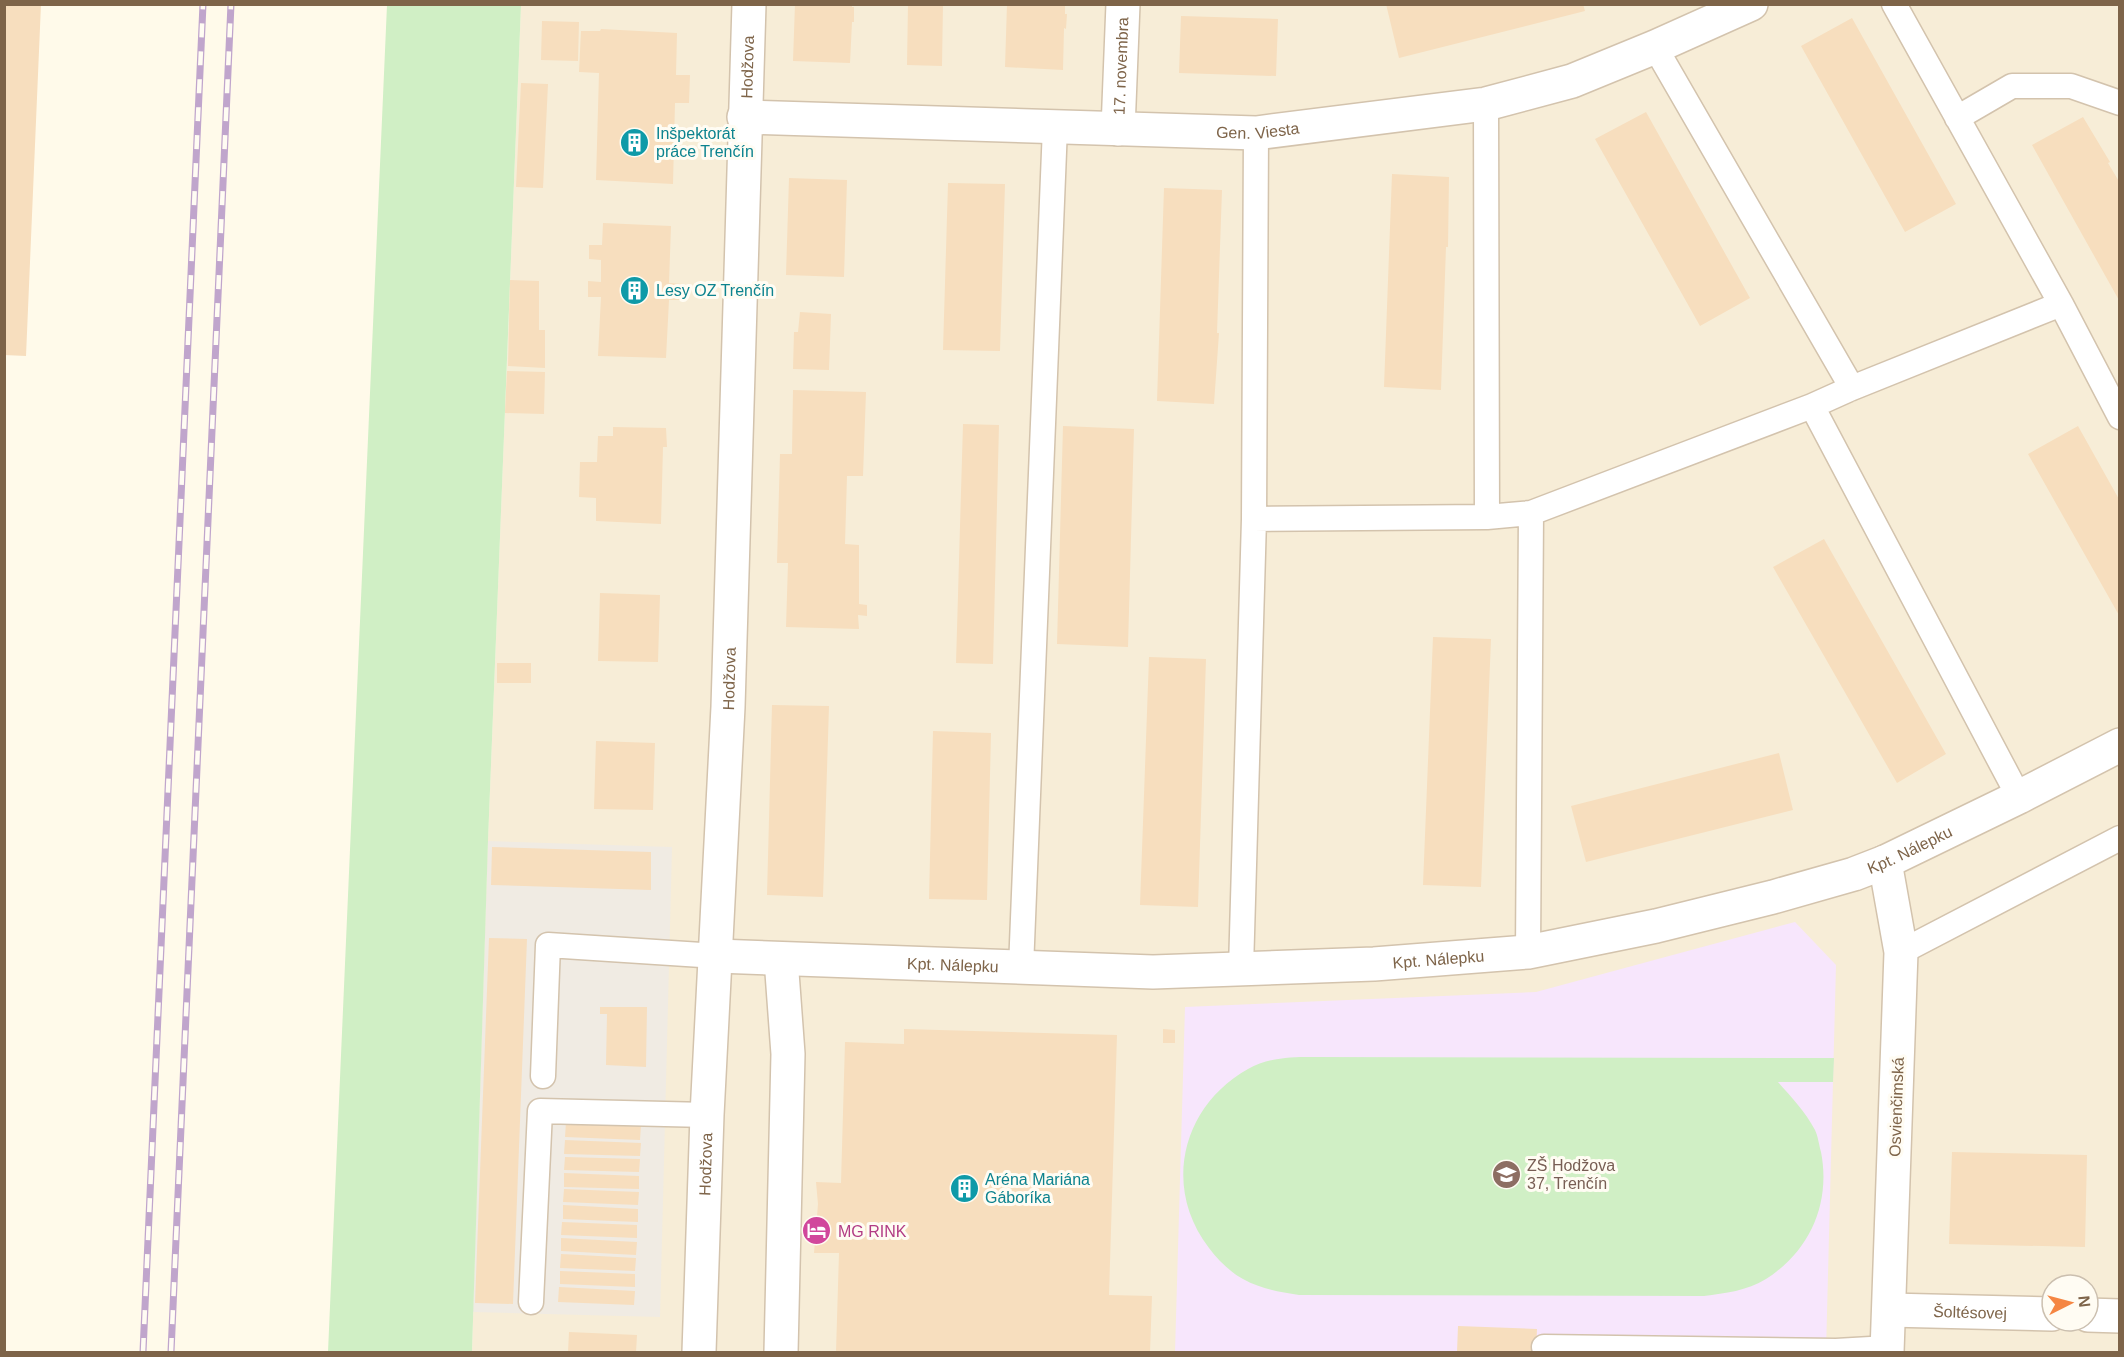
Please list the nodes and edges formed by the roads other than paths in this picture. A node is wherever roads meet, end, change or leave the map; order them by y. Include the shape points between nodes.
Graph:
1 (749, 4) edge
2 (1123, 4) edge
3 (1751, 4) edge
4 (1894, 4) edge
5 (1655, 47) junction
6 (2120, 103) edge
7 (1486, 104) junction
8 (744, 117) junction
9 (1957, 118) junction
10 (1055, 127) junction
11 (1118, 129) junction
12 (1256, 133) junction
13 (2061, 304) junction
14 (1852, 388) junction
15 (1812, 406) junction
16 (2120, 417) edge
17 (1531, 513) junction
18 (1487, 517) junction
19 (1254, 519) junction
20 (2120, 745) edge
21 (2019, 797) junction
22 (2120, 838) edge
23 (1885, 862) junction
24 (1528, 952) junction
25 (1901, 952) junction
26 (717, 956) junction
27 (781, 959) junction
28 (1021, 968) junction
29 (1241, 969) junction
30 (543, 1076) dead end
31 (707, 1115) junction
32 (531, 1302) dead end
33 (1889, 1310) junction
34 (2040, 1314) edge
35 (2100, 1315) edge
36 (2120, 1316) edge
37 (1544, 1347) dead end
38 (1888, 1350) edge
39 (699, 1353) edge
40 (781, 1353) edge

1 - 8 street, Hodžova
2 - 11 street, 17. novembra
3 - 5 street, Gen. Viesta
4 - 9 lane
5 - 7 street, Gen. Viesta via 1572,81
5 - 14 lane
6 - 9 lane via 2072,86 2012,86
7 - 12 street, Gen. Viesta
7 - 18 lane
8 - 10 street, Gen. Viesta
8 - 26 street, Hodžova
9 - 13 lane
10 - 11 street, Gen. Viesta
10 - 28 lane
11 - 12 street, Gen. Viesta
12 - 19 lane
13 - 14 lane
13 - 16 lane
14 - 15 lane
15 - 17 lane
15 - 21 lane
17 - 18 lane
17 - 24 lane
18 - 19 lane
19 - 29 lane
20 - 21 street, Kpt. Nálepku
21 - 23 street, Kpt. Nálepku
22 - 25 lane
23 - 24 street, Kpt. Nálepku via 1762,900
23 - 25 street, Osvienčimská
24 - 29 street, Kpt. Nálepku
25 - 33 street, Osvienčimská
26 - 27 street, Kpt. Nálepku
26 - 30 lane via 548,945
26 - 31 street, Hodžova
27 - 28 street, Kpt. Nálepku
27 - 40 street via 788,1054
28 - 29 street, Kpt. Nálepku via 1154,972
31 - 32 lane via 540,1111
31 - 39 street, Hodžova
33 - 34 street, Šoltésovej
33 - 38 street, Osvienčimská
35 - 36 street
37 - 38 lane

